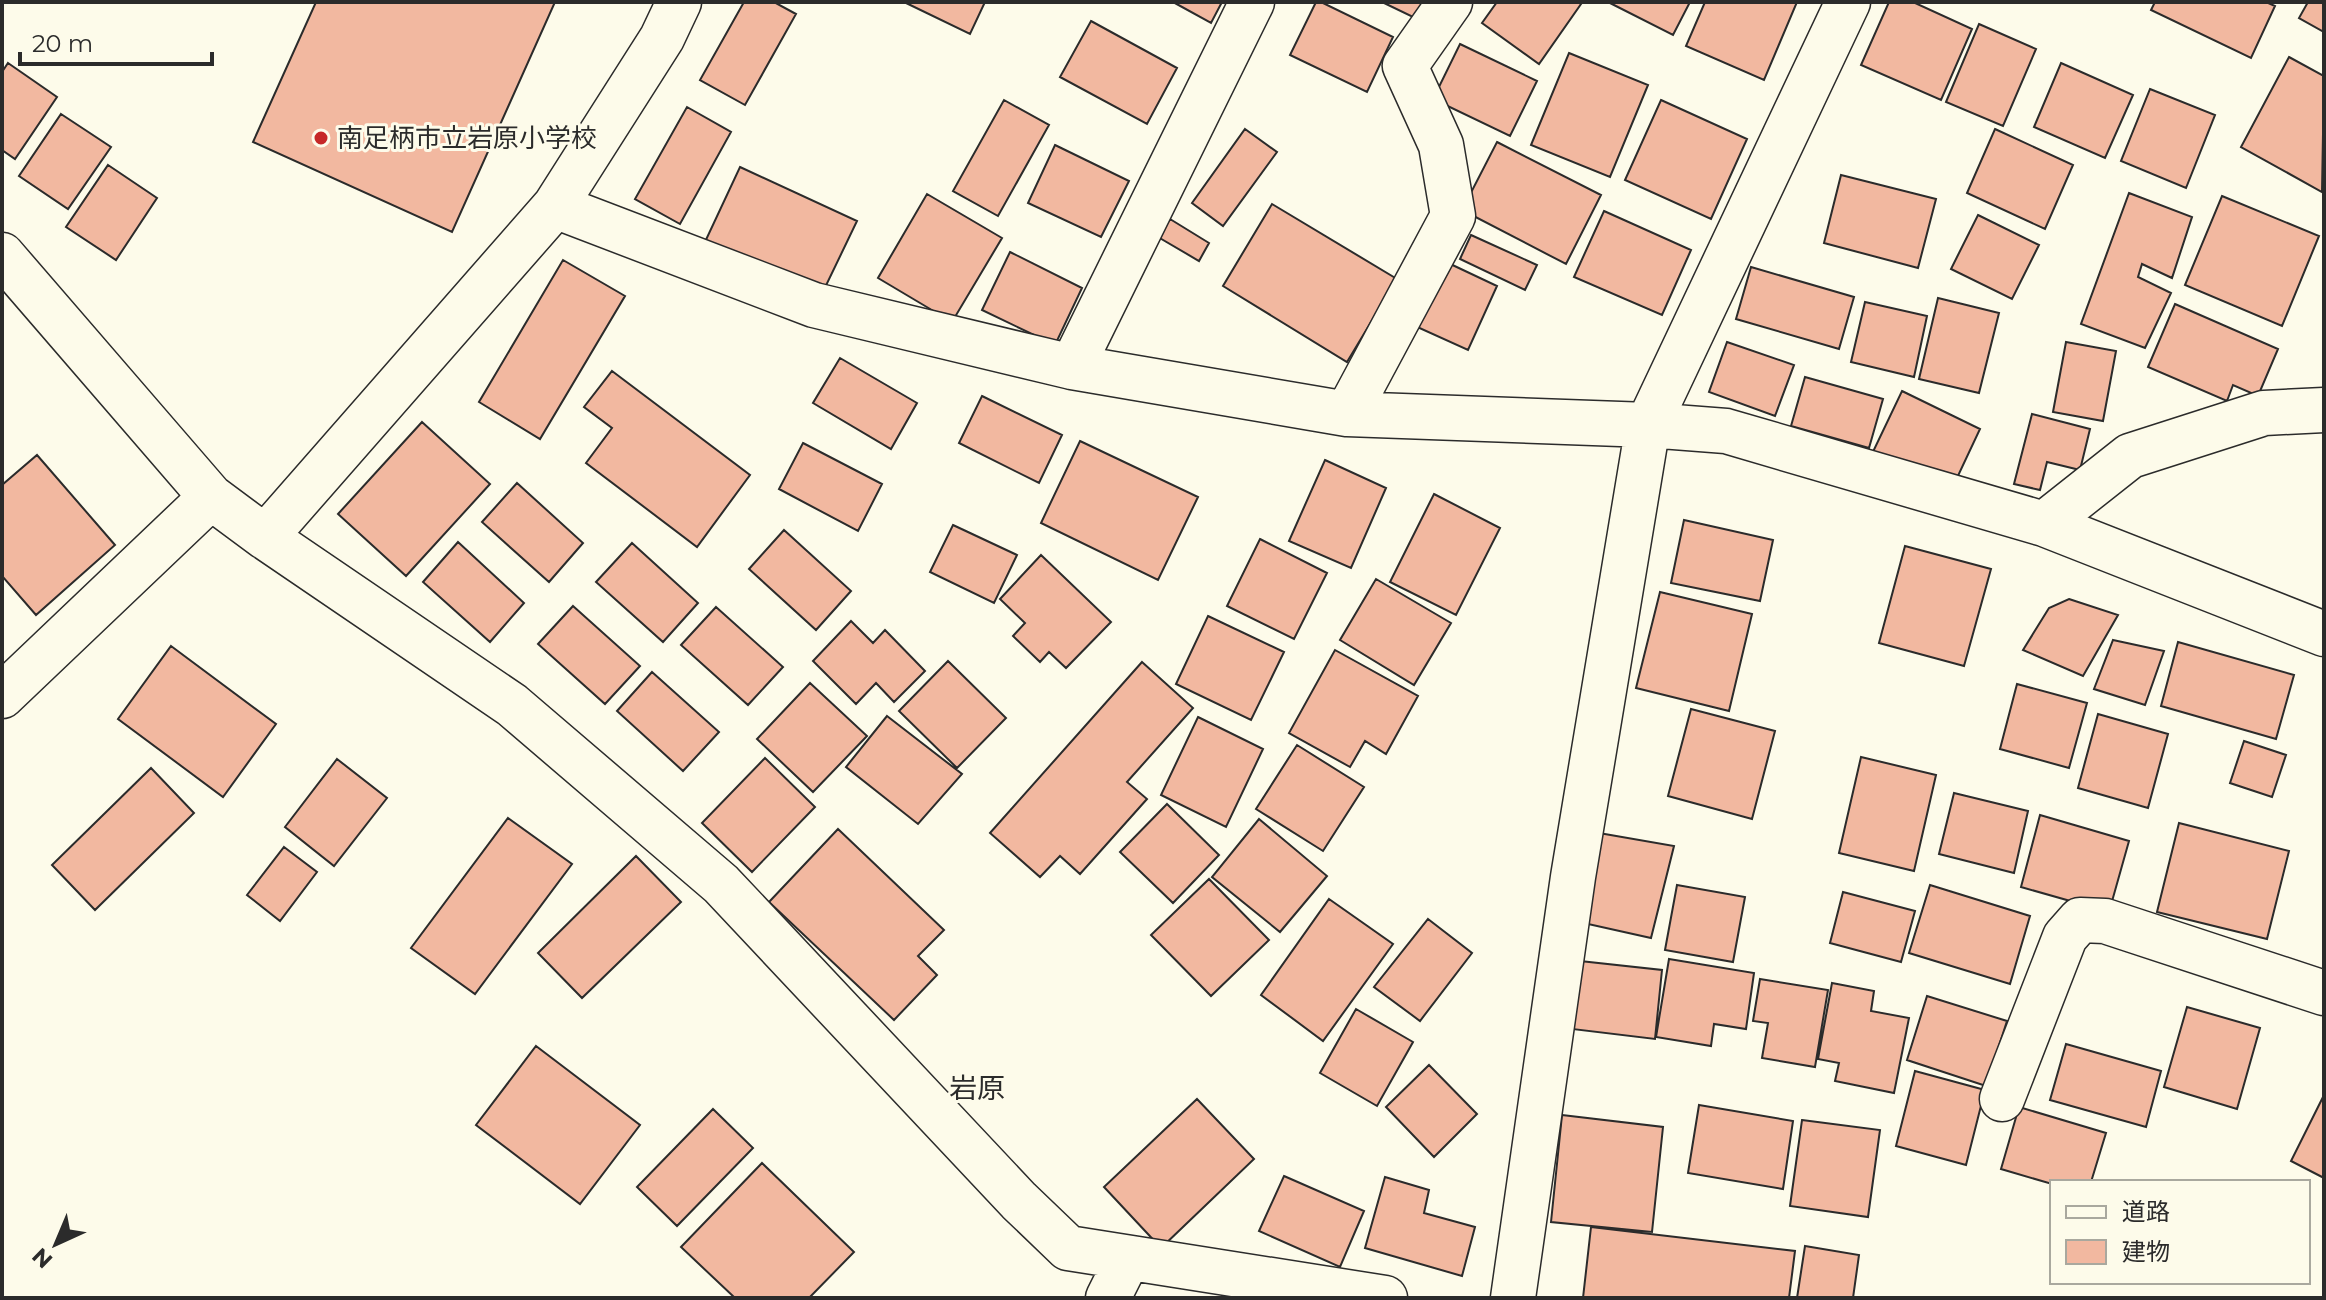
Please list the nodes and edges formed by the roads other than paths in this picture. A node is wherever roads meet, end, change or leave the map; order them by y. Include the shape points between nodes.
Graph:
1 (679, 2) edge
2 (1252, 2) edge
3 (1450, 2) edge
4 (1848, 2) edge
5 (555, 206) junction
6 (2, 255) edge
7 (1072, 367) junction
8 (2324, 410) edge
9 (1347, 414) junction
10 (1648, 425) junction
11 (211, 497) junction
12 (2044, 524) junction
13 (265, 537) junction
14 (2324, 634) edge
15 (2, 696) edge
16 (2324, 993) edge
17 (2002, 1099) dead end
18 (1128, 1258) junction
19 (1108, 1298) edge
20 (1385, 1298) edge
21 (1513, 1298) edge

1 - 5 street via 662,38
2 - 7 street
3 - 9 street via 1405,66 1441,145 1453,216
4 - 10 street
5 - 7 street via 814,305
5 - 13 street
6 - 11 street
7 - 9 street
8 - 12 street via 2264,413 2130,456
9 - 10 street
10 - 12 street via 1726,431
10 - 21 street via 1573,877
11 - 13 street
11 - 15 street
12 - 14 street
13 - 18 street via 512,705 721,884 1068,1248
16 - 17 street via 2105,921 2080,920 2065,937
18 - 19 street
18 - 20 street

